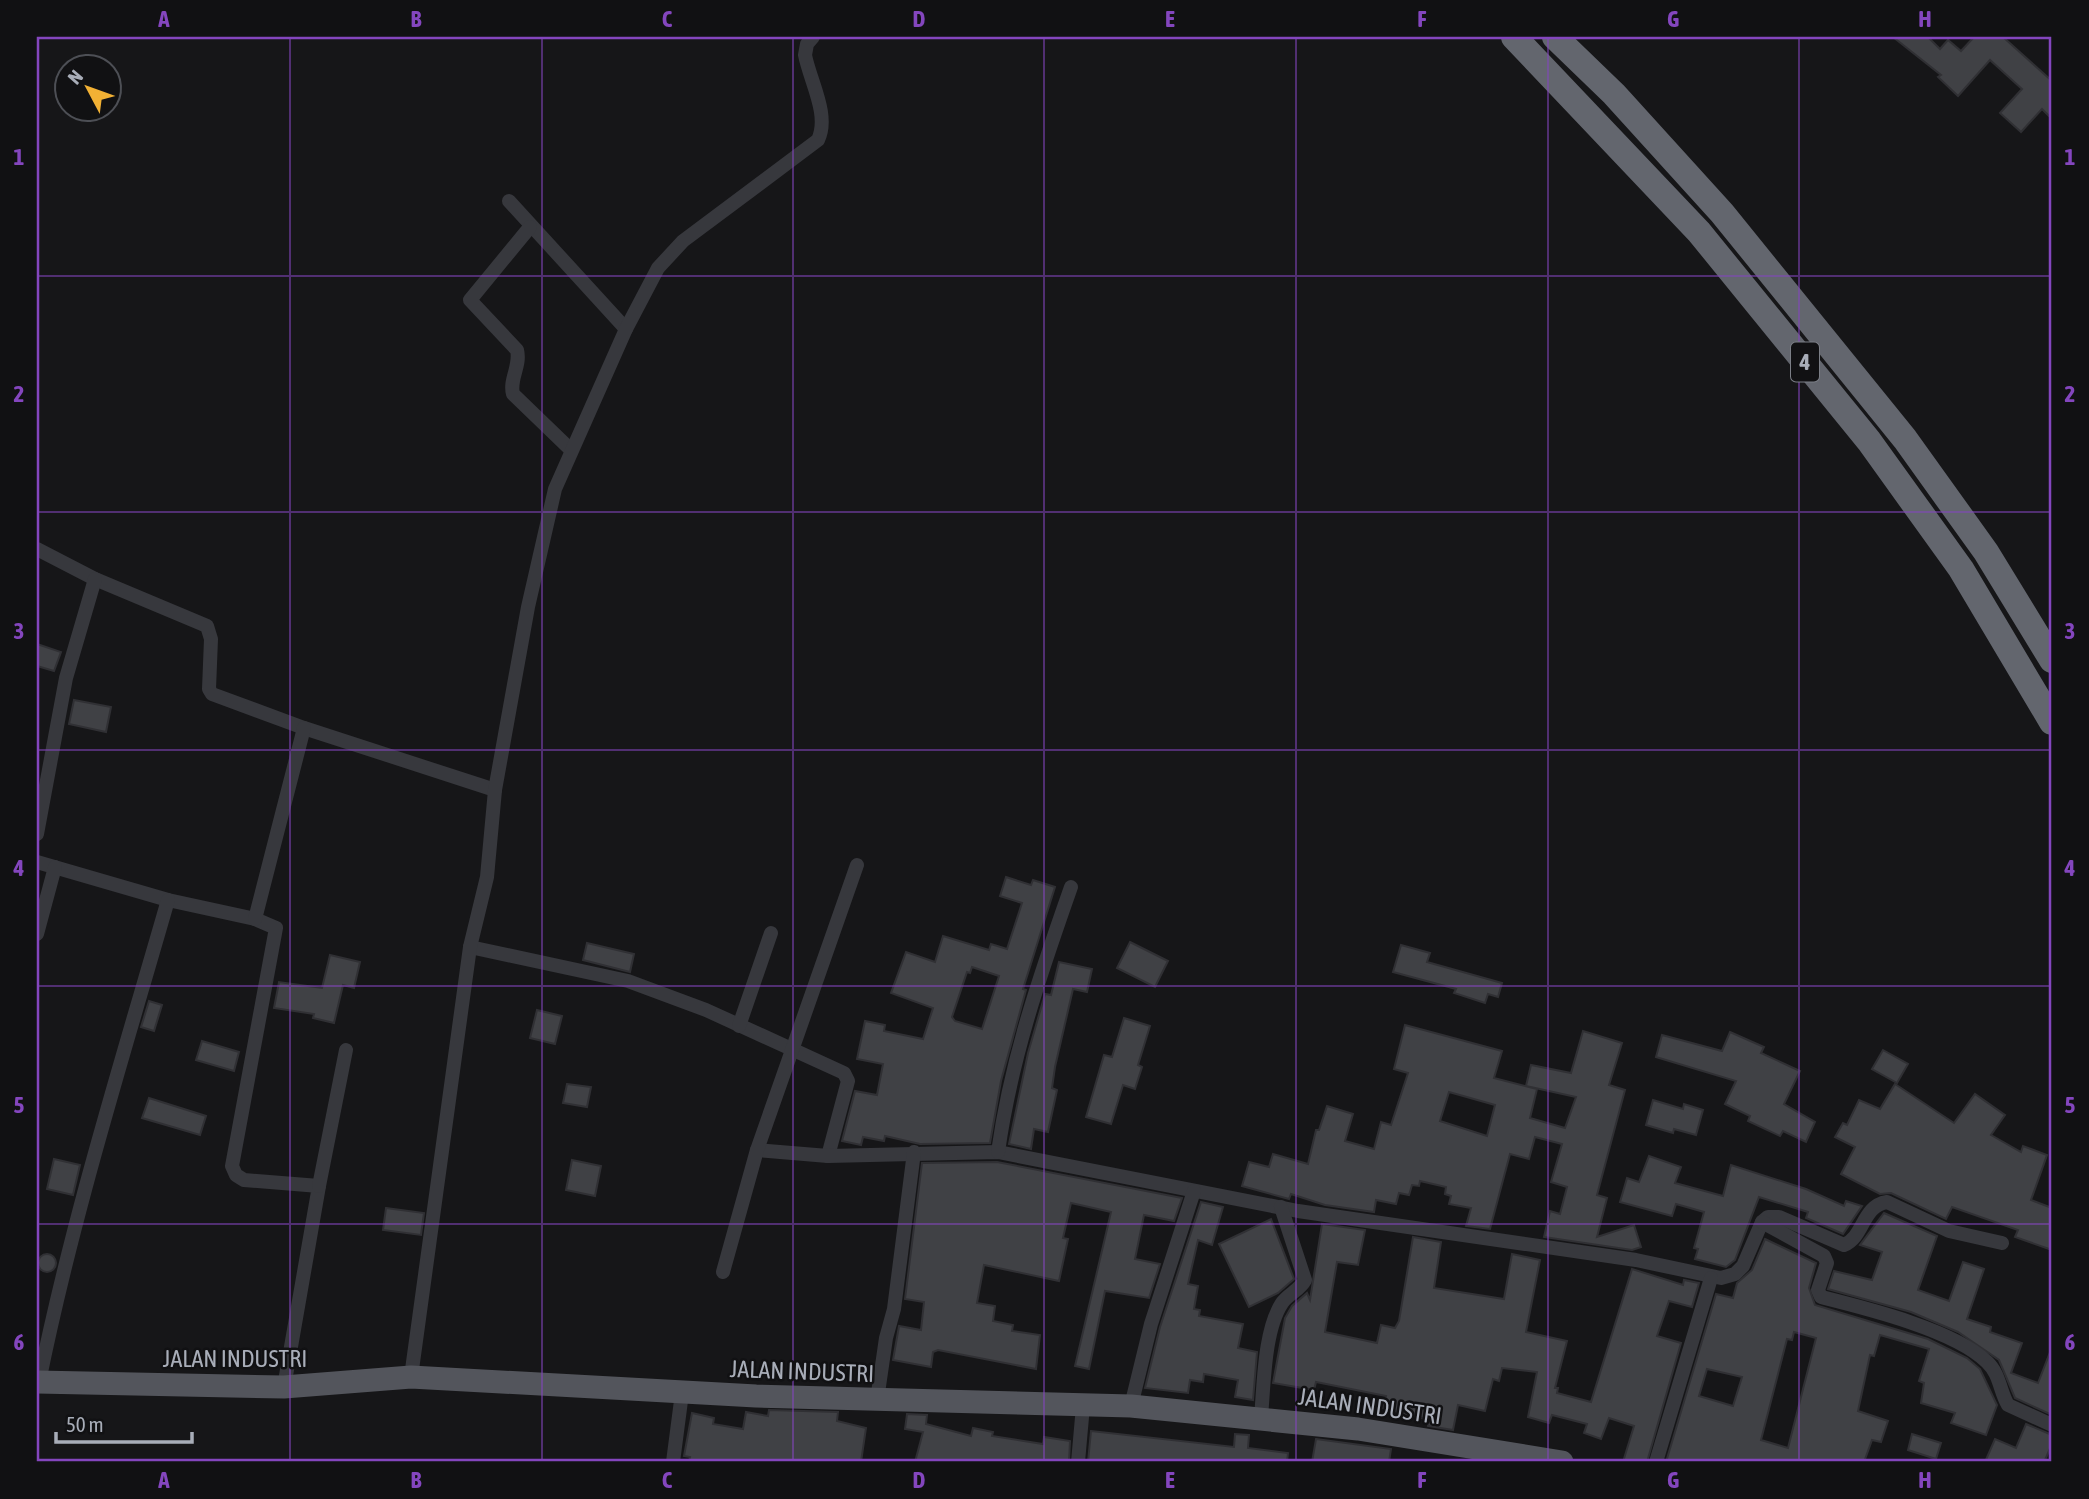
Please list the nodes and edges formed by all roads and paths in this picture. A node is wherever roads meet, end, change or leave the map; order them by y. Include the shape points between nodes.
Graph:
1 (813, 37) edge
2 (1514, 37) edge
3 (1555, 37) edge
4 (509, 201) dead end
5 (530, 227) junction
6 (626, 329) junction
7 (570, 449) junction
8 (37, 549) edge
9 (95, 579) junction
10 (2052, 660) edge
11 (2052, 722) edge
12 (304, 728) junction
13 (495, 790) junction
14 (37, 834) edge
15 (37, 862) edge
16 (857, 864) dead end
17 (55, 867) junction
18 (1071, 887) dead end
19 (168, 900) junction
20 (255, 919) junction
21 (771, 933) dead end
22 (37, 934) edge
23 (470, 947) junction
24 (739, 1026) junction
25 (345, 1050) dead end
26 (792, 1050) junction
27 (757, 1150) junction
28 (914, 1152) junction
29 (998, 1152) junction
30 (828, 1156) junction
31 (319, 1186) junction
32 (1194, 1191) junction
33 (1281, 1207) junction
34 (1762, 1222) junction
35 (2002, 1243) dead end
36 (723, 1272) dead end
37 (1711, 1278) junction
38 (411, 1377) junction
39 (38, 1382) edge
40 (284, 1387) junction
41 (682, 1393) junction
42 (877, 1400) junction
43 (1083, 1406) junction
44 (1131, 1406) junction
45 (1261, 1418) junction
46 (2052, 1425) edge
47 (673, 1462) edge
48 (1079, 1462) edge
49 (1559, 1462) edge
50 (1656, 1462) edge

1 - 6 street via 805,55 822,119 818,139 683,242 658,268
2 - 11 highway, 4 via 1699,232 1869,441 1961,569
3 - 10 highway, 4 via 1614,94 1722,213 1905,439 1986,552
4 - 5 street
5 - 6 street
5 - 7 street via 470,300 517,351 513,394
6 - 7 street
7 - 13 street via 540,552
8 - 9 street
9 - 12 street via 201,622 211,639 212,694
9 - 14 street via 66,678
12 - 13 street
12 - 20 street
13 - 23 street via 486,877
15 - 17 street
16 - 26 street
17 - 19 street
17 - 22 street
18 - 29 street via 1023,1027
19 - 20 street
19 - 39 street via 81,1203
20 - 31 street via 271,923 276,931 233,1170 244,1180
21 - 24 street
23 - 24 street via 628,981
23 - 38 street
24 - 26 street
25 - 31 street
26 - 27 street
26 - 30 street via 848,1079
27 - 30 street
27 - 36 street
28 - 29 street
28 - 30 street
28 - 42 street
29 - 32 street
31 - 40 street
32 - 33 street
32 - 44 street via 1151,1324
33 - 37 street via 1636,1260
33 - 45 street via 1305,1280 1276,1314
34 - 35 street via 1779,1217 1844,1245 1854,1238 1873,1208 1887,1202 1949,1231
34 - 37 street via 1743,1266 1735,1274
34 - 46 street via 1824,1256 1827,1262 1818,1290 1821,1297 1896,1316 1978,1355 1993,1368 2008,1405
37 - 50 street
38 - 40 main road, JALAN INDUSTRI
38 - 41 main road, JALAN INDUSTRI
39 - 40 main road, JALAN INDUSTRI
41 - 42 main road, JALAN INDUSTRI
41 - 47 street
42 - 43 main road, JALAN INDUSTRI
43 - 44 main road, JALAN INDUSTRI
43 - 48 street
44 - 45 main road, JALAN INDUSTRI
45 - 49 main road, JALAN INDUSTRI

